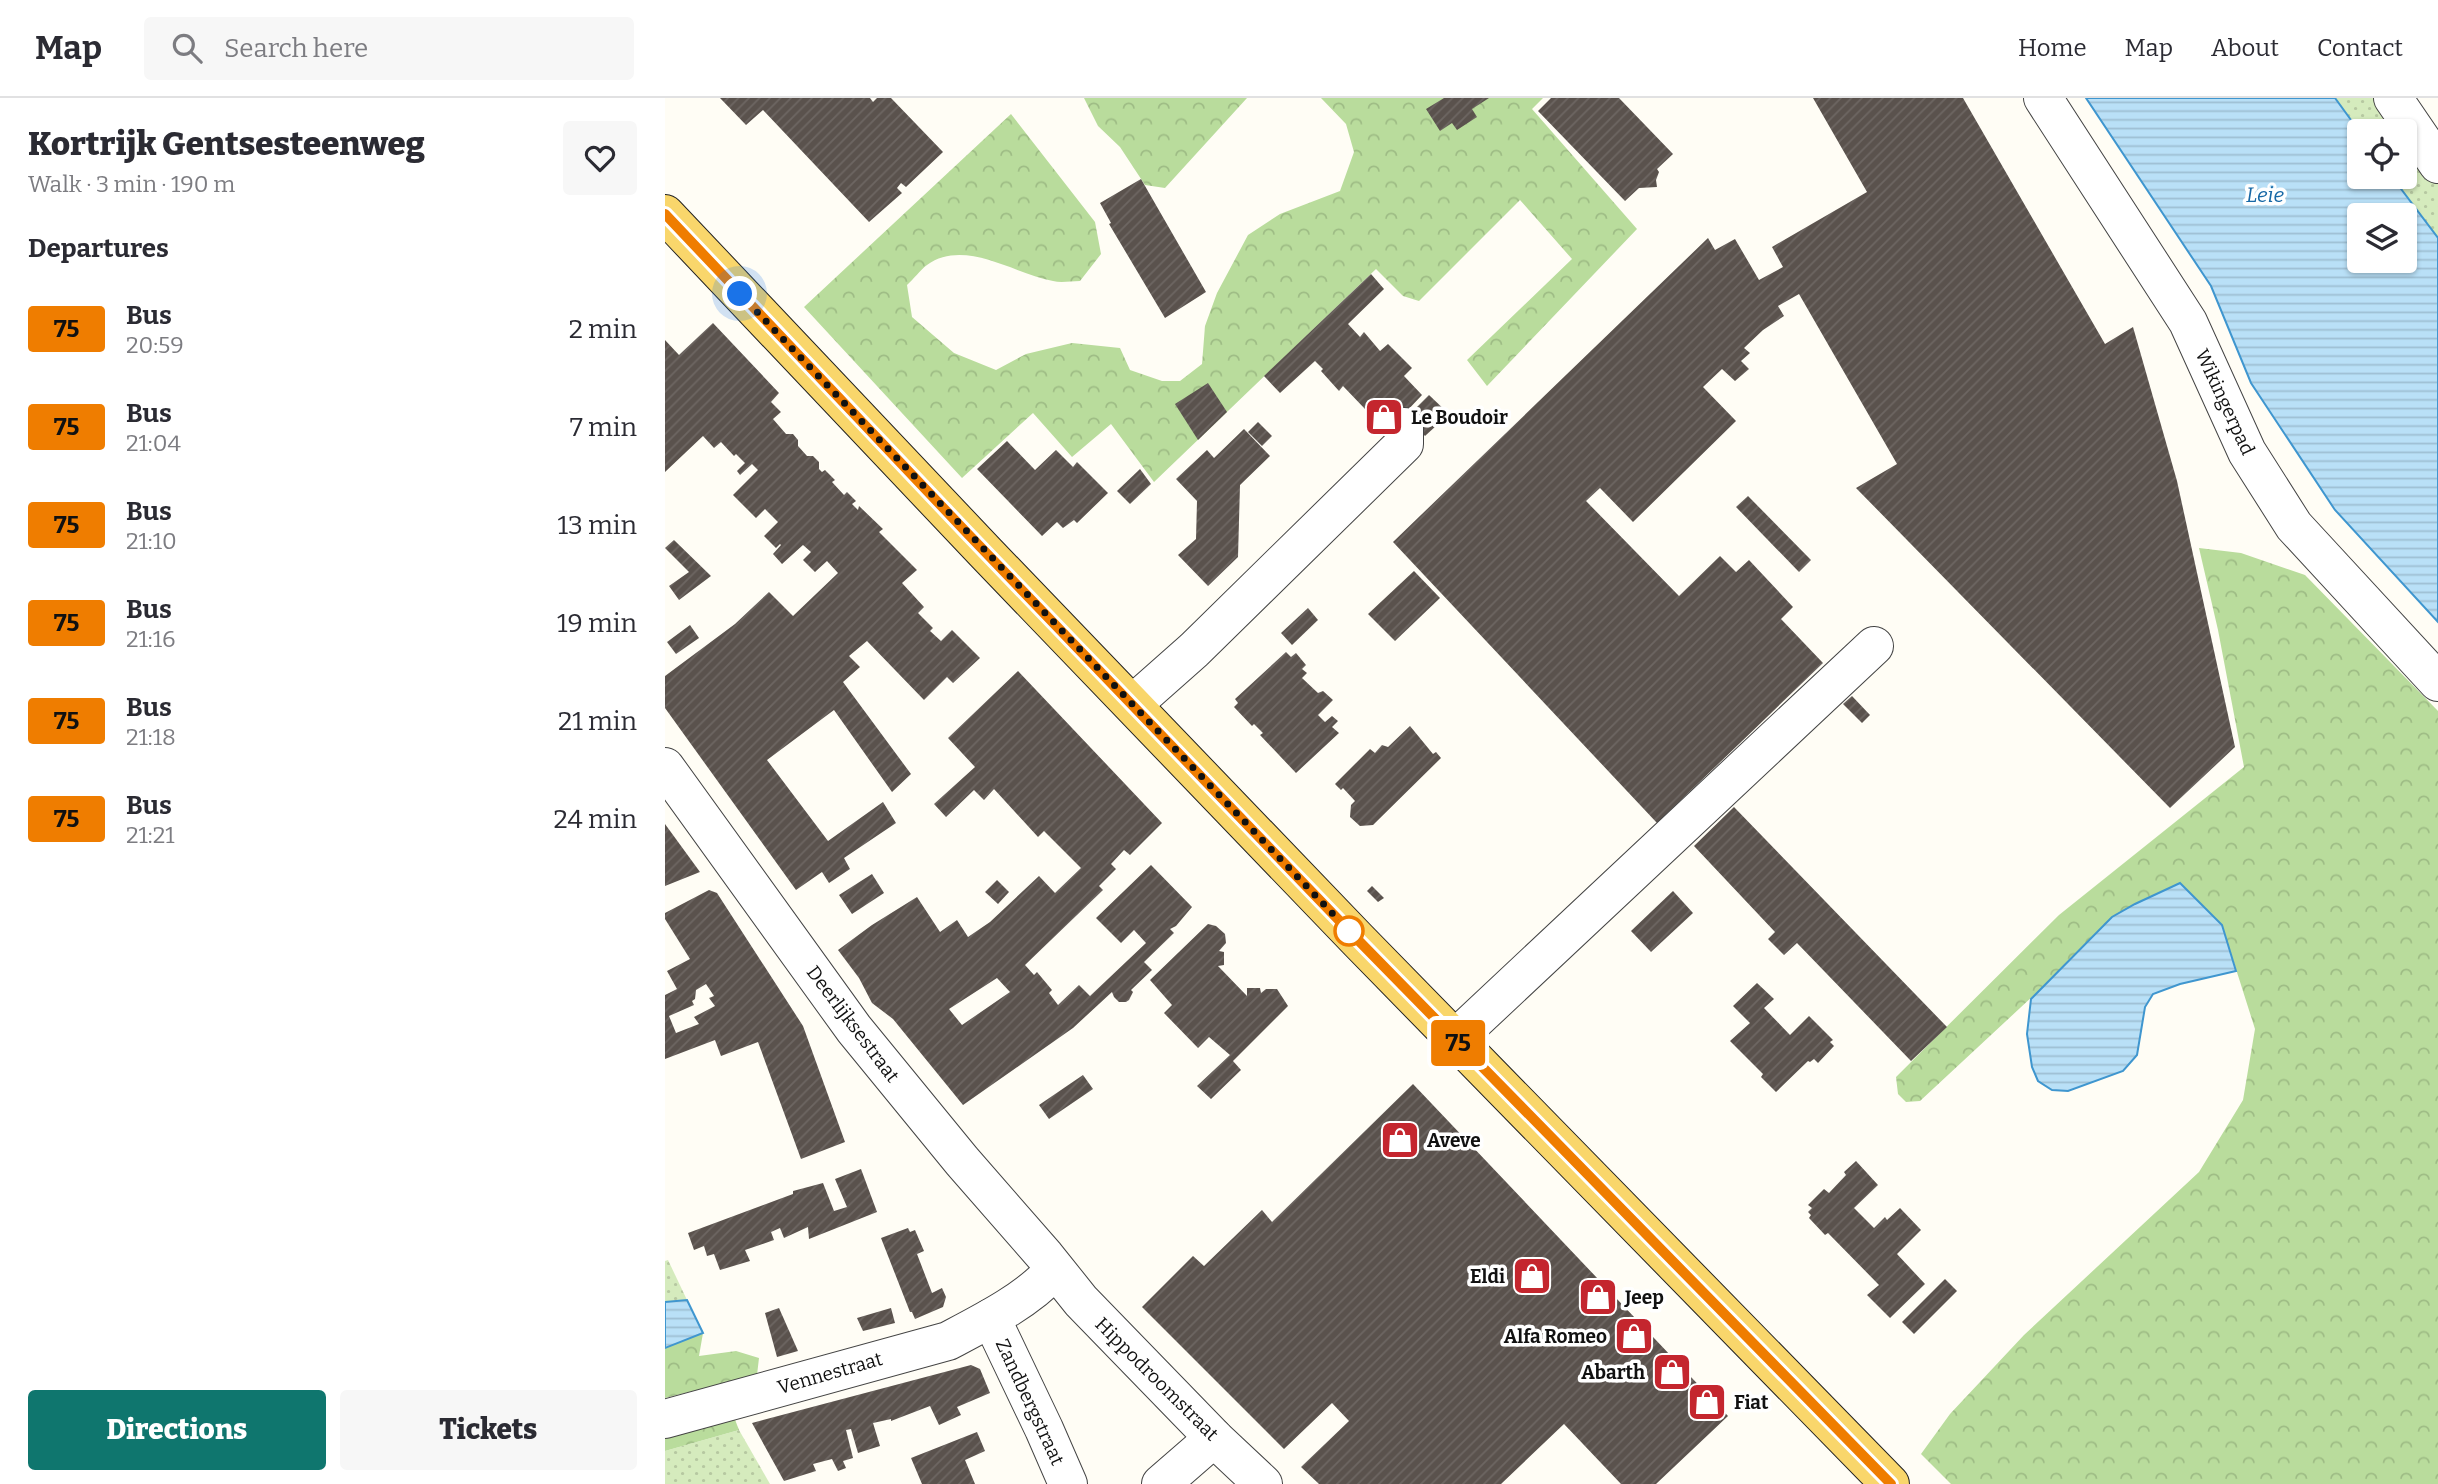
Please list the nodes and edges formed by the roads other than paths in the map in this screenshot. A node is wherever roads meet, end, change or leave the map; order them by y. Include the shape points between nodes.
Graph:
1 (2043, 98) edge
2 (2393, 98) edge
3 (2438, 164) edge
4 (665, 214) edge
5 (1404, 427) dead end
6 (1874, 646) dead end
7 (2438, 682) edge
8 (1133, 704) junction
9 (665, 766) edge
10 (1455, 1039) junction
11 (1055, 1270) junction
12 (991, 1318) junction
13 (665, 1419) edge
14 (1214, 1438) junction
15 (1068, 1484) edge
16 (1161, 1484) edge
17 (1263, 1484) edge
18 (1891, 1484) edge

1 - 7 street, Wikingerpad via 2188,322 2247,452 2294,526
2 - 3 street
4 - 8 main road
5 - 8 street via 1404,444
6 - 10 street
8 - 10 main road
9 - 11 street, Deerlijksestraat via 854,1029
10 - 18 main road
11 - 12 street, Zandbergstraat via 1041,1285
11 - 14 street, Hippodroomstraat
12 - 13 street, Vennestraat via 948,1340
12 - 15 street, Zandbergstraat
14 - 16 street
14 - 17 street, Hippodroomstraat

